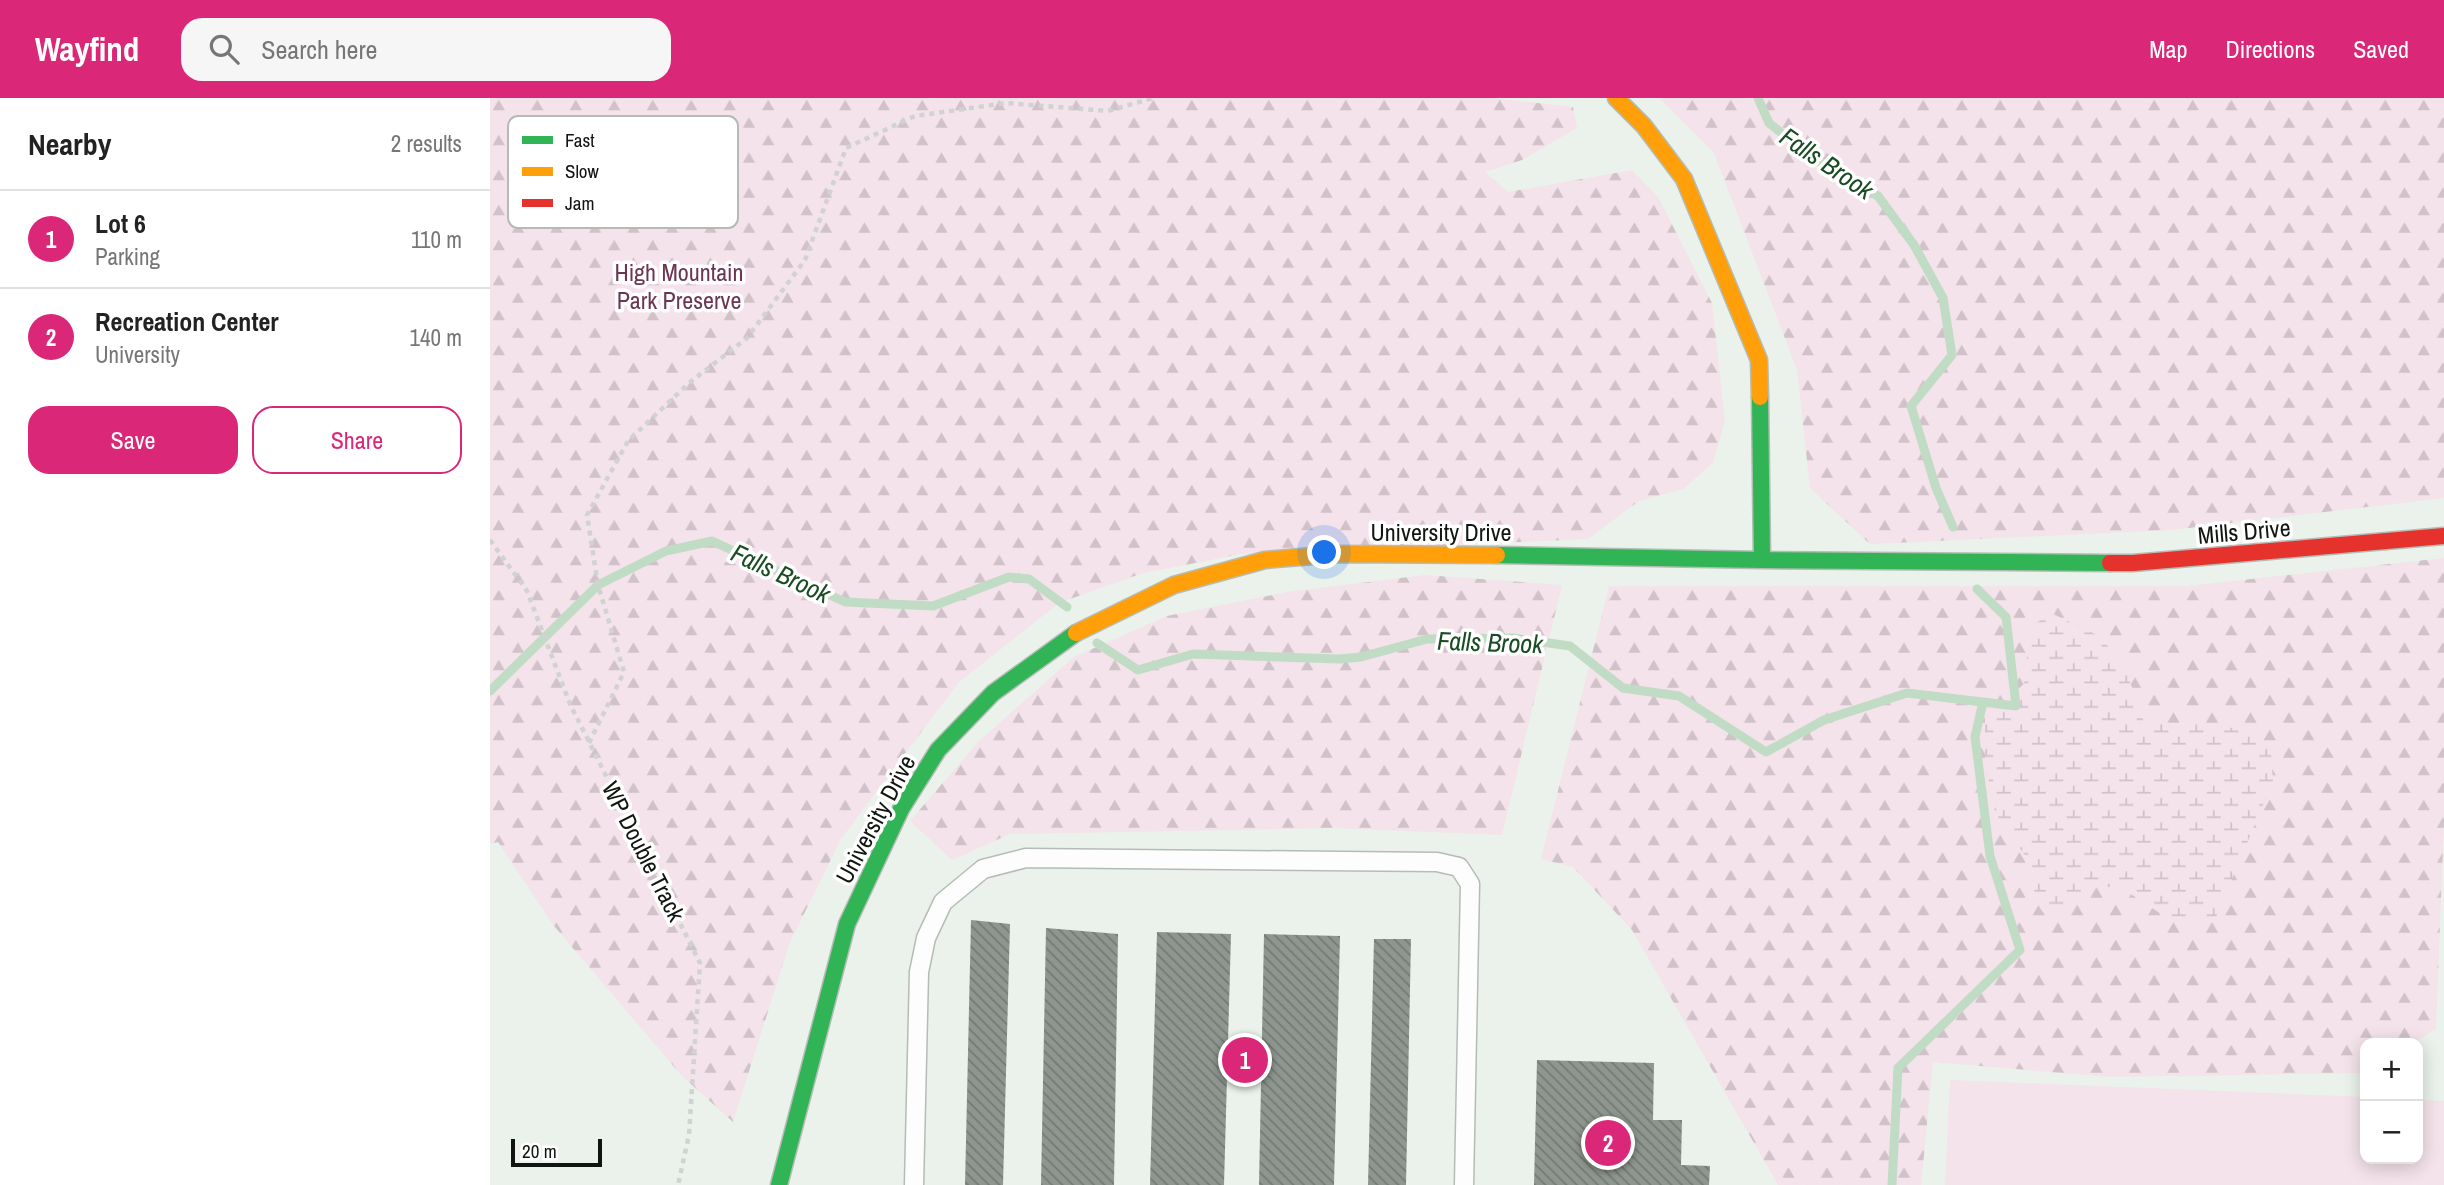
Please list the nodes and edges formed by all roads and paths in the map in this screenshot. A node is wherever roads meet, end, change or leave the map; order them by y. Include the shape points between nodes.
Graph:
1 (1153, 98) edge
2 (1616, 98) edge
3 (2444, 536) edge
4 (490, 540) edge
5 (1762, 560) junction
6 (2048, 564) joint
7 (589, 743) junction
8 (678, 1185) edge
9 (779, 1185) edge
10 (914, 1185) edge
11 (1464, 1185) edge

1 - 7 path via 1108,111 1006,103 915,116 846,148 804,260 747,338 628,441 587,515 598,585 624,672
2 - 5 street via 1684,178 1759,360
3 - 6 street, Mills Drive via 2133,563
4 - 7 path, WP Double Track via 527,591
5 - 6 street, University Drive
5 - 9 street, University Drive via 1337,554 1265,560 1174,585 1075,634 993,693 938,750 901,809 847,924
7 - 8 path, WP Double Track via 700,963 690,1135
10 - 11 lane via 919,972 926,938 943,902 983,869 1027,858 1437,862 1459,867 1470,884

